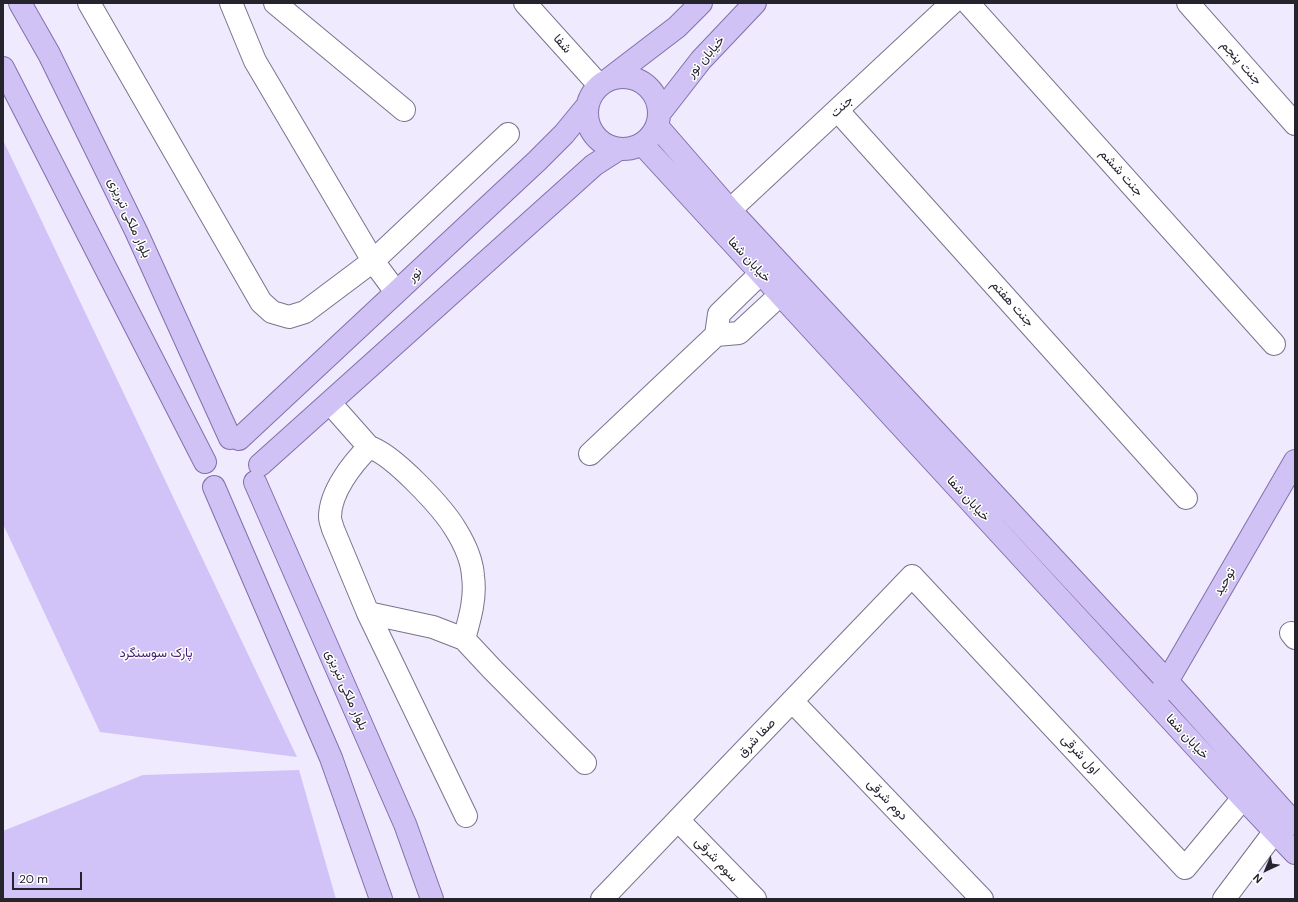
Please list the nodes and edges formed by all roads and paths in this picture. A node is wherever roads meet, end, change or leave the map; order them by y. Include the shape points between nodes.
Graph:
1 (20, 3) edge
2 (89, 3) edge
3 (231, 3) edge
4 (275, 3) edge
5 (525, 3) edge
6 (701, 3) edge
7 (755, 3) edge
8 (952, 3) edge
9 (968, 3) edge
10 (1188, 3) edge
11 (3, 68) edge
12 (604, 82) junction
13 (587, 106) junction
14 (404, 110) dead end
15 (838, 110) junction
16 (658, 120) junction
17 (1295, 124) edge
18 (508, 134) dead end
19 (642, 144) junction
20 (619, 149) junction
21 (730, 210) junction
22 (373, 261) junction
23 (761, 273) junction
24 (396, 292) junction
25 (781, 294) junction
26 (716, 335) junction
27 (1274, 344) dead end
28 (330, 403) junction
29 (234, 439) junction
30 (368, 447) junction
31 (590, 454) dead end
32 (1295, 461) edge
33 (205, 462) junction
34 (257, 474) junction
35 (214, 487) junction
36 (1186, 498) dead end
37 (912, 576) joint
38 (368, 613) junction
39 (464, 639) junction
40 (1167, 681) junction
41 (792, 701) junction
42 (1155, 702) junction
43 (585, 763) dead end
44 (1243, 798) junction
45 (466, 816) dead end
46 (678, 820) junction
47 (1285, 827) edge
48 (1295, 853) edge
49 (381, 899) edge
50 (432, 899) edge
51 (602, 899) edge
52 (755, 899) edge
53 (982, 899) edge
54 (1224, 899) edge

1 - 29 main road, بلوار ملکى تبریزى via 49,54 136,231
2 - 22 street via 261,302 272,312 289,317 305,312
3 - 22 street via 255,62
4 - 14 street
5 - 12 street, شفا
6 - 12 main road via 677,27
7 - 16 main road, خیابان نور via 701,60
8 - 15 street, جنت
9 - 27 street, جنت ششم
10 - 17 street, جنت پنجم
11 - 33 main road
12 - 13 main road via 591,94
12 - 16 main road via 621,76 644,83 658,102
13 - 20 main road via 590,129 597,139 607,146
13 - 24 main road, نور via 537,161
15 - 21 street, جنت
15 - 36 street, جنت هفتم
16 - 19 main road via 651,136
16 - 21 main road, خیابان شفا
18 - 22 street
19 - 20 main road via 631,149
19 - 23 main road, خیابان شفا
20 - 28 main road via 594,165
21 - 40 main road, خیابان شفا
22 - 24 street
23 - 25 main road, خیابان شفا
23 - 26 street via 719,314
24 - 29 main road, نور
25 - 26 street via 739,332
25 - 42 main road, خیابان شفا
26 - 31 street
28 - 30 street
28 - 34 main road
29 - 33 main road via 221,441 213,446
29 - 34 main road via 247,443 254,449 258,456
30 - 38 street via 342,480 330,518
30 - 39 street via 389,458 427,494 459,535 474,576 474,603
32 - 40 main road, توحید
33 - 35 main road via 205,471
34 - 35 main road via 248,489 240,493 222,492
34 - 50 main road, بلوار ملکى تبریزى via 405,824
35 - 49 main road via 331,758
37 - 41 street, صفا شرق
37 - 44 street, اول شرقی via 1185,868
38 - 39 street via 433,626
38 - 45 street
39 - 43 street
40 - 42 main road, توحید
40 - 47 main road, خیابان شفا
41 - 46 street, صفا شرق
41 - 53 street, دوم شرقی
42 - 44 main road, خیابان شفا
44 - 47 main road, خیابان شفا
46 - 51 street, صفا شرق
46 - 52 street, سوم شرقی
47 - 48 main road, خیابان شفا
47 - 54 street

